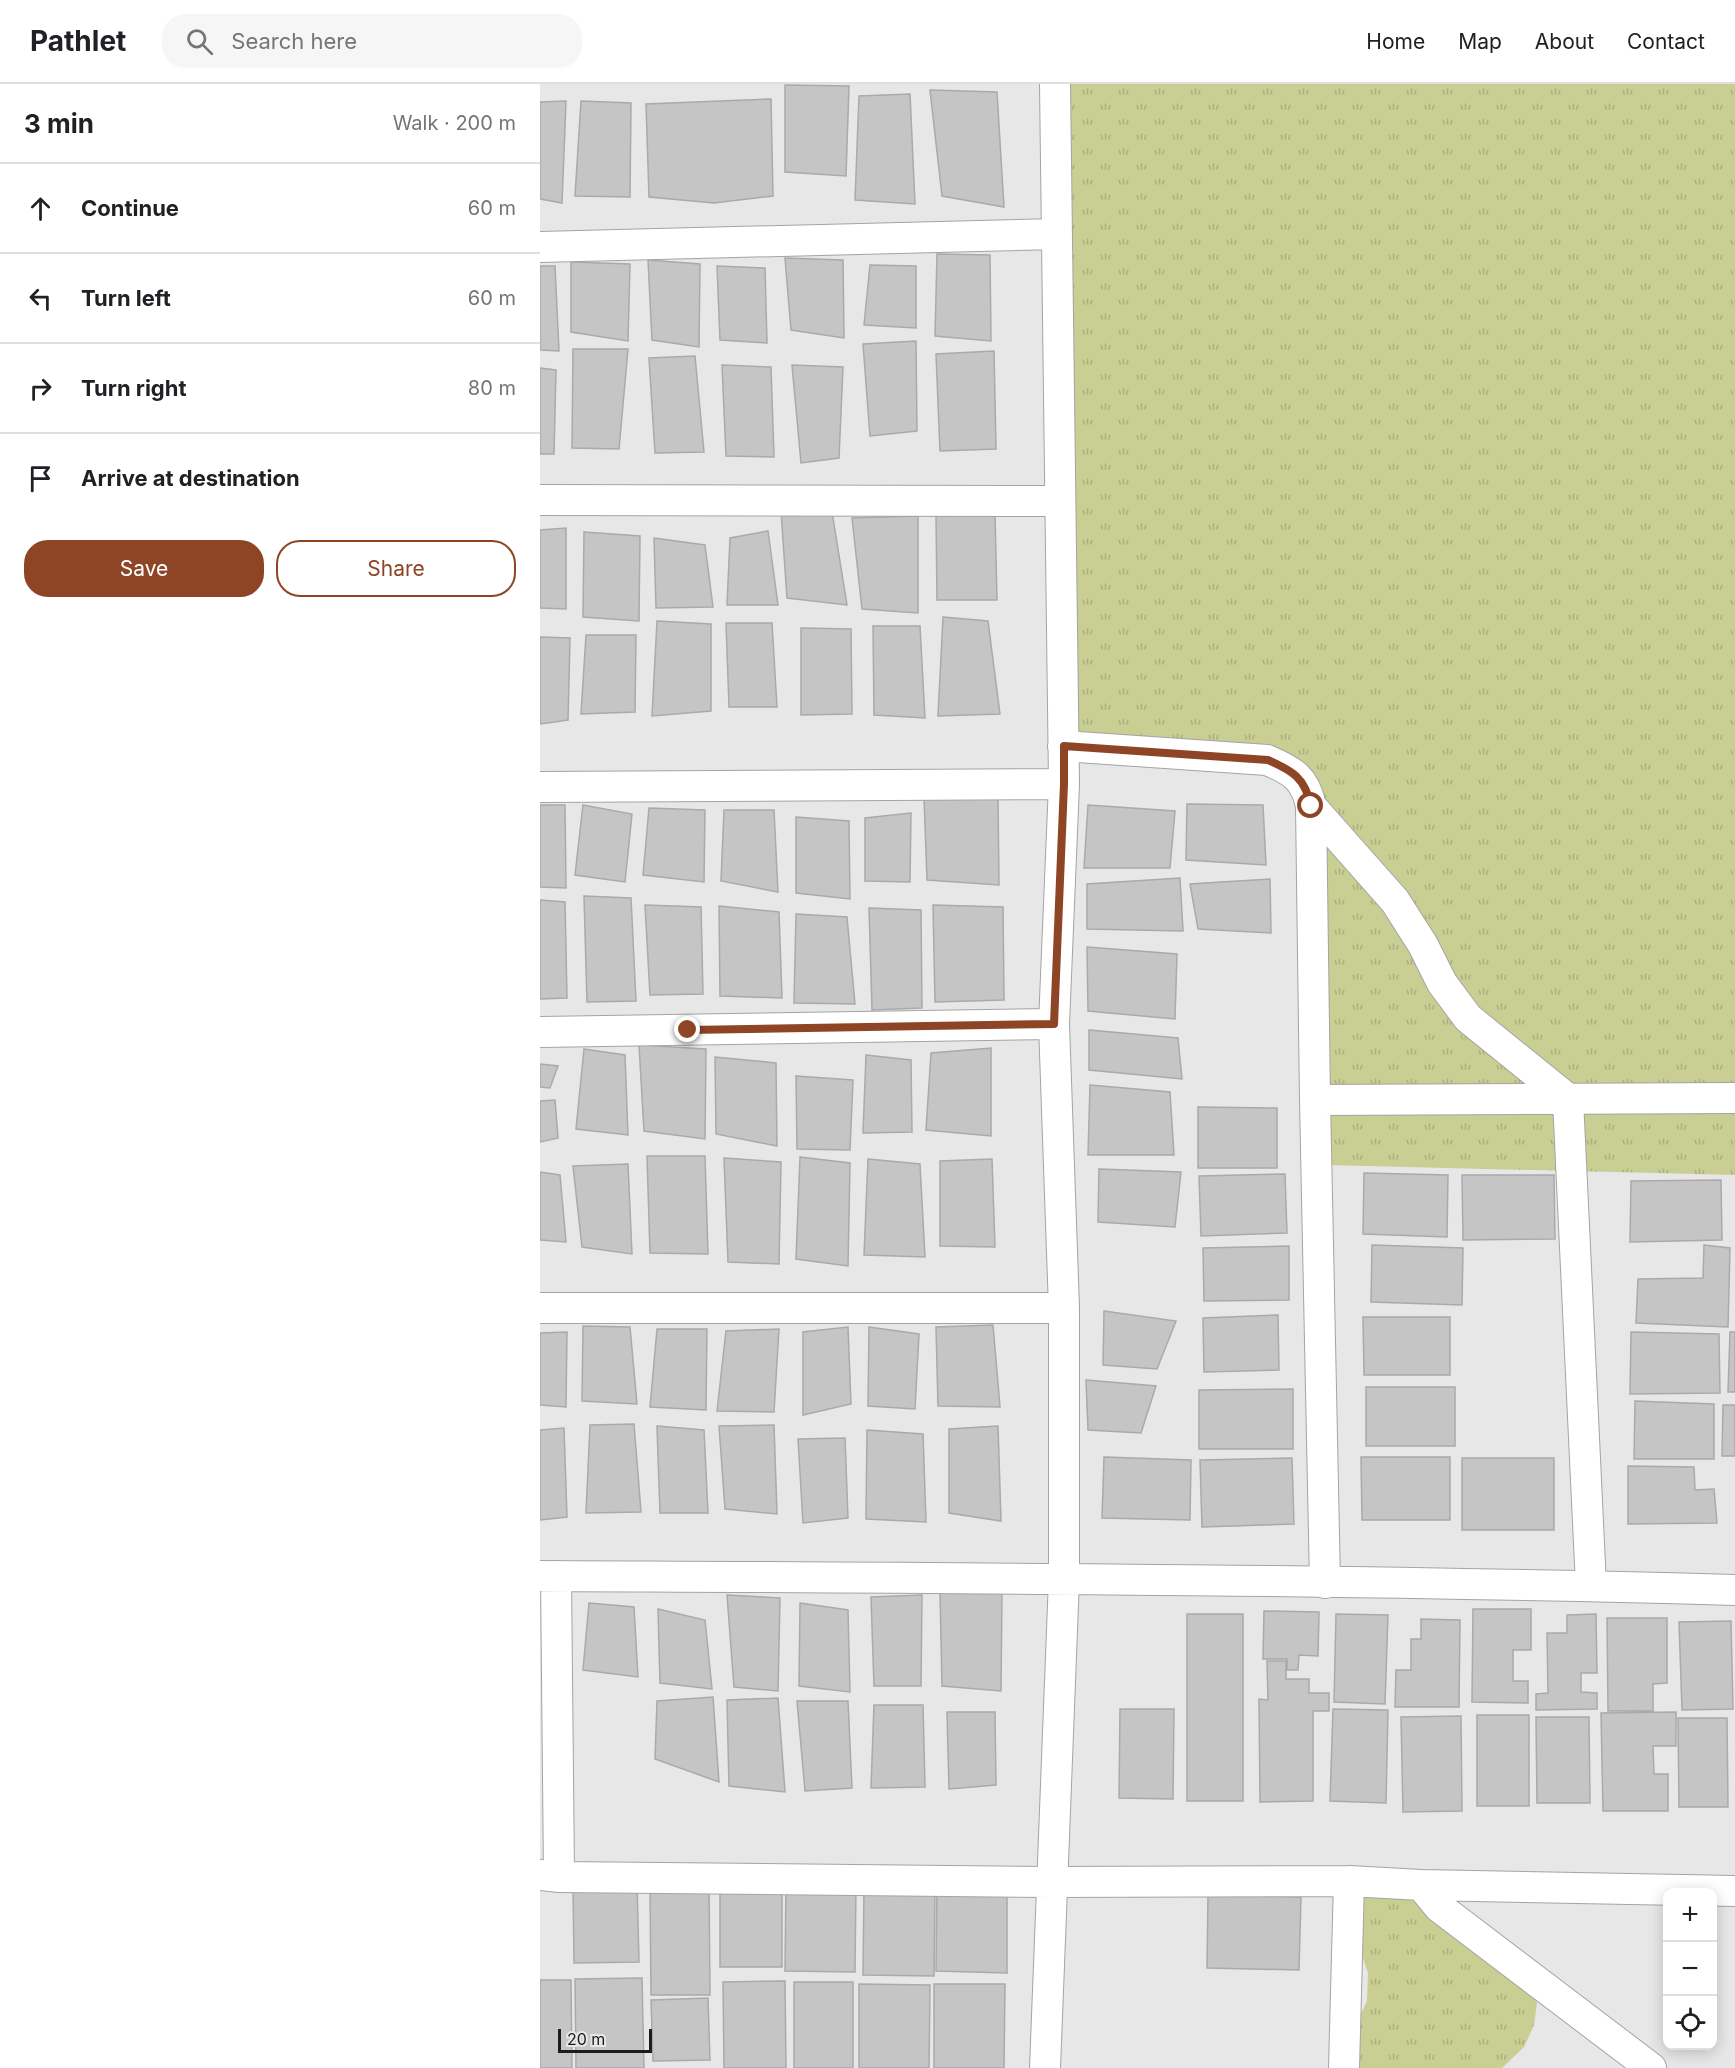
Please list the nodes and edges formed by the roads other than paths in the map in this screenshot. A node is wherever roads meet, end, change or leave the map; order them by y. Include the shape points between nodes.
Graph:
1 (1055, 84) edge
2 (1057, 234) junction
3 (540, 247) edge
4 (540, 500) edge
5 (1060, 501) junction
6 (1064, 746) junction
7 (1064, 784) junction
8 (540, 787) edge
9 (1311, 806) junction
10 (1054, 1024) junction
11 (540, 1032) edge
12 (1735, 1098) edge
13 (1568, 1099) junction
14 (1315, 1100) junction
15 (540, 1308) edge
16 (1064, 1308) junction
17 (548, 1576) edge
18 (1064, 1579) junction
19 (1325, 1583) junction
20 (1591, 1586) junction
21 (1735, 1590) edge
22 (549, 1876) edge
23 (1348, 1881) junction
24 (1051, 1882) junction
25 (1421, 1885) junction
26 (1735, 1891) edge
27 (1045, 2068) edge
28 (1344, 2068) edge
29 (1651, 2068) edge

1 - 2 street
2 - 3 street
2 - 5 street
4 - 5 street
5 - 6 street
6 - 7 street
6 - 9 street via 1268,760 1301,779
7 - 8 street
7 - 10 street
9 - 13 street via 1395,901 1442,983 1468,1018
9 - 14 street
10 - 11 street
10 - 16 street
12 - 13 street
13 - 14 street
13 - 20 street
14 - 19 street
15 - 16 street
16 - 18 street
17 - 18 street
17 - 22 street
18 - 19 street
18 - 24 street
19 - 20 street
20 - 21 street
22 - 24 street
23 - 24 street
23 - 25 street
23 - 28 street
24 - 27 street
25 - 26 street
25 - 29 street via 1439,1907

